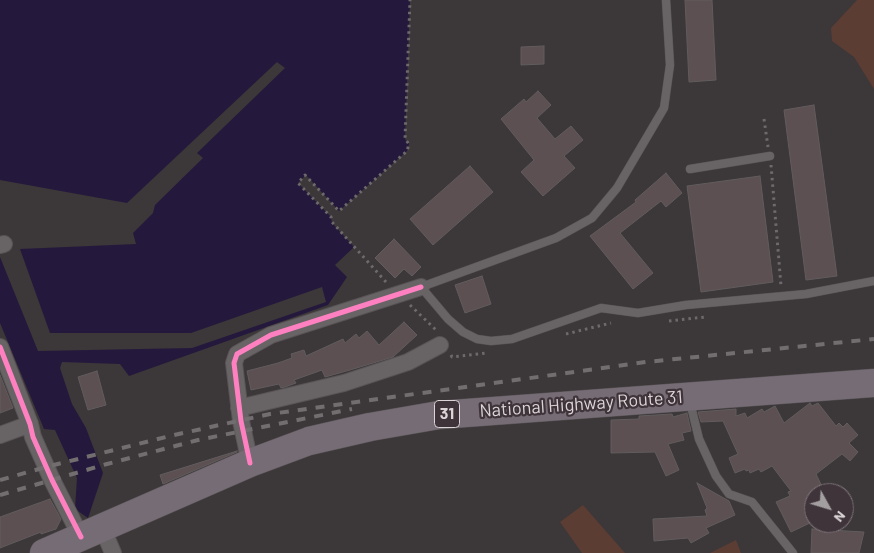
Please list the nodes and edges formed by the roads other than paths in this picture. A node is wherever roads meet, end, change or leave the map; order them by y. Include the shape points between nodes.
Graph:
1 (666, 0) edge
2 (770, 156) road end
3 (690, 169) dead end
4 (874, 281) edge
5 (421, 287) junction
6 (440, 344) dead end
7 (0, 347) edge
8 (874, 383) edge
9 (689, 396) junction
10 (239, 408) junction
11 (30, 424) junction
12 (0, 435) edge
13 (250, 463) junction
14 (92, 532) junction
15 (51, 552) edge
16 (113, 553) edge
17 (793, 553) edge

1 - 5 lane via 670,65 664,108 617,188 592,218 556,238
2 - 3 lane
4 - 5 lane via 782,297 686,304 638,313 600,308 512,339 492,341 477,339 463,332
5 - 10 street via 271,335 237,354 234,363
6 - 10 street via 408,362 344,383
7 - 11 street
8 - 9 highway, National Highway Route 31 / 31
9 - 13 highway, National Highway Route 31 / 31 via 439,414 309,441
9 - 17 lane via 699,439 716,476 729,494 752,502
10 - 13 street
11 - 12 street
11 - 14 street via 32,437 46,467
13 - 14 highway, National Highway Route 31 / 31
14 - 15 highway, National Highway Route 31 / 31
14 - 16 street

